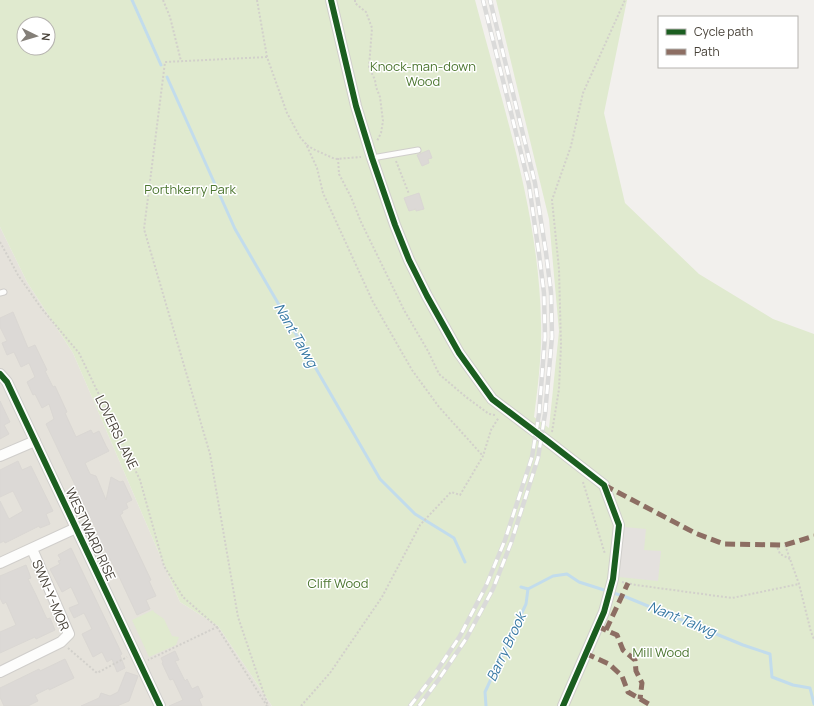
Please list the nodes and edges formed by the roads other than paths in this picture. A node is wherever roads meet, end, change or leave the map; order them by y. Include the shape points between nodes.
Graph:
1 (331, 0) edge
2 (418, 150) dead end
3 (372, 158) junction
4 (0, 374) edge
5 (35, 441) junction
6 (0, 456) edge
7 (76, 528) junction
8 (32, 549) junction
9 (0, 563) edge
10 (0, 672) edge
11 (160, 706) edge
12 (563, 706) edge

1 - 3 street via 356,106
2 - 3 lane
3 - 12 street via 409,260 458,353 492,399 604,486 619,525 612,582 604,612
4 - 5 street, WESTWARD RISE via 7,382
5 - 6 street
5 - 7 street, WESTWARD RISE
7 - 8 street
7 - 11 street, WESTWARD RISE
8 - 9 street
8 - 10 street, SWN-Y-MOR via 69,634 61,642

